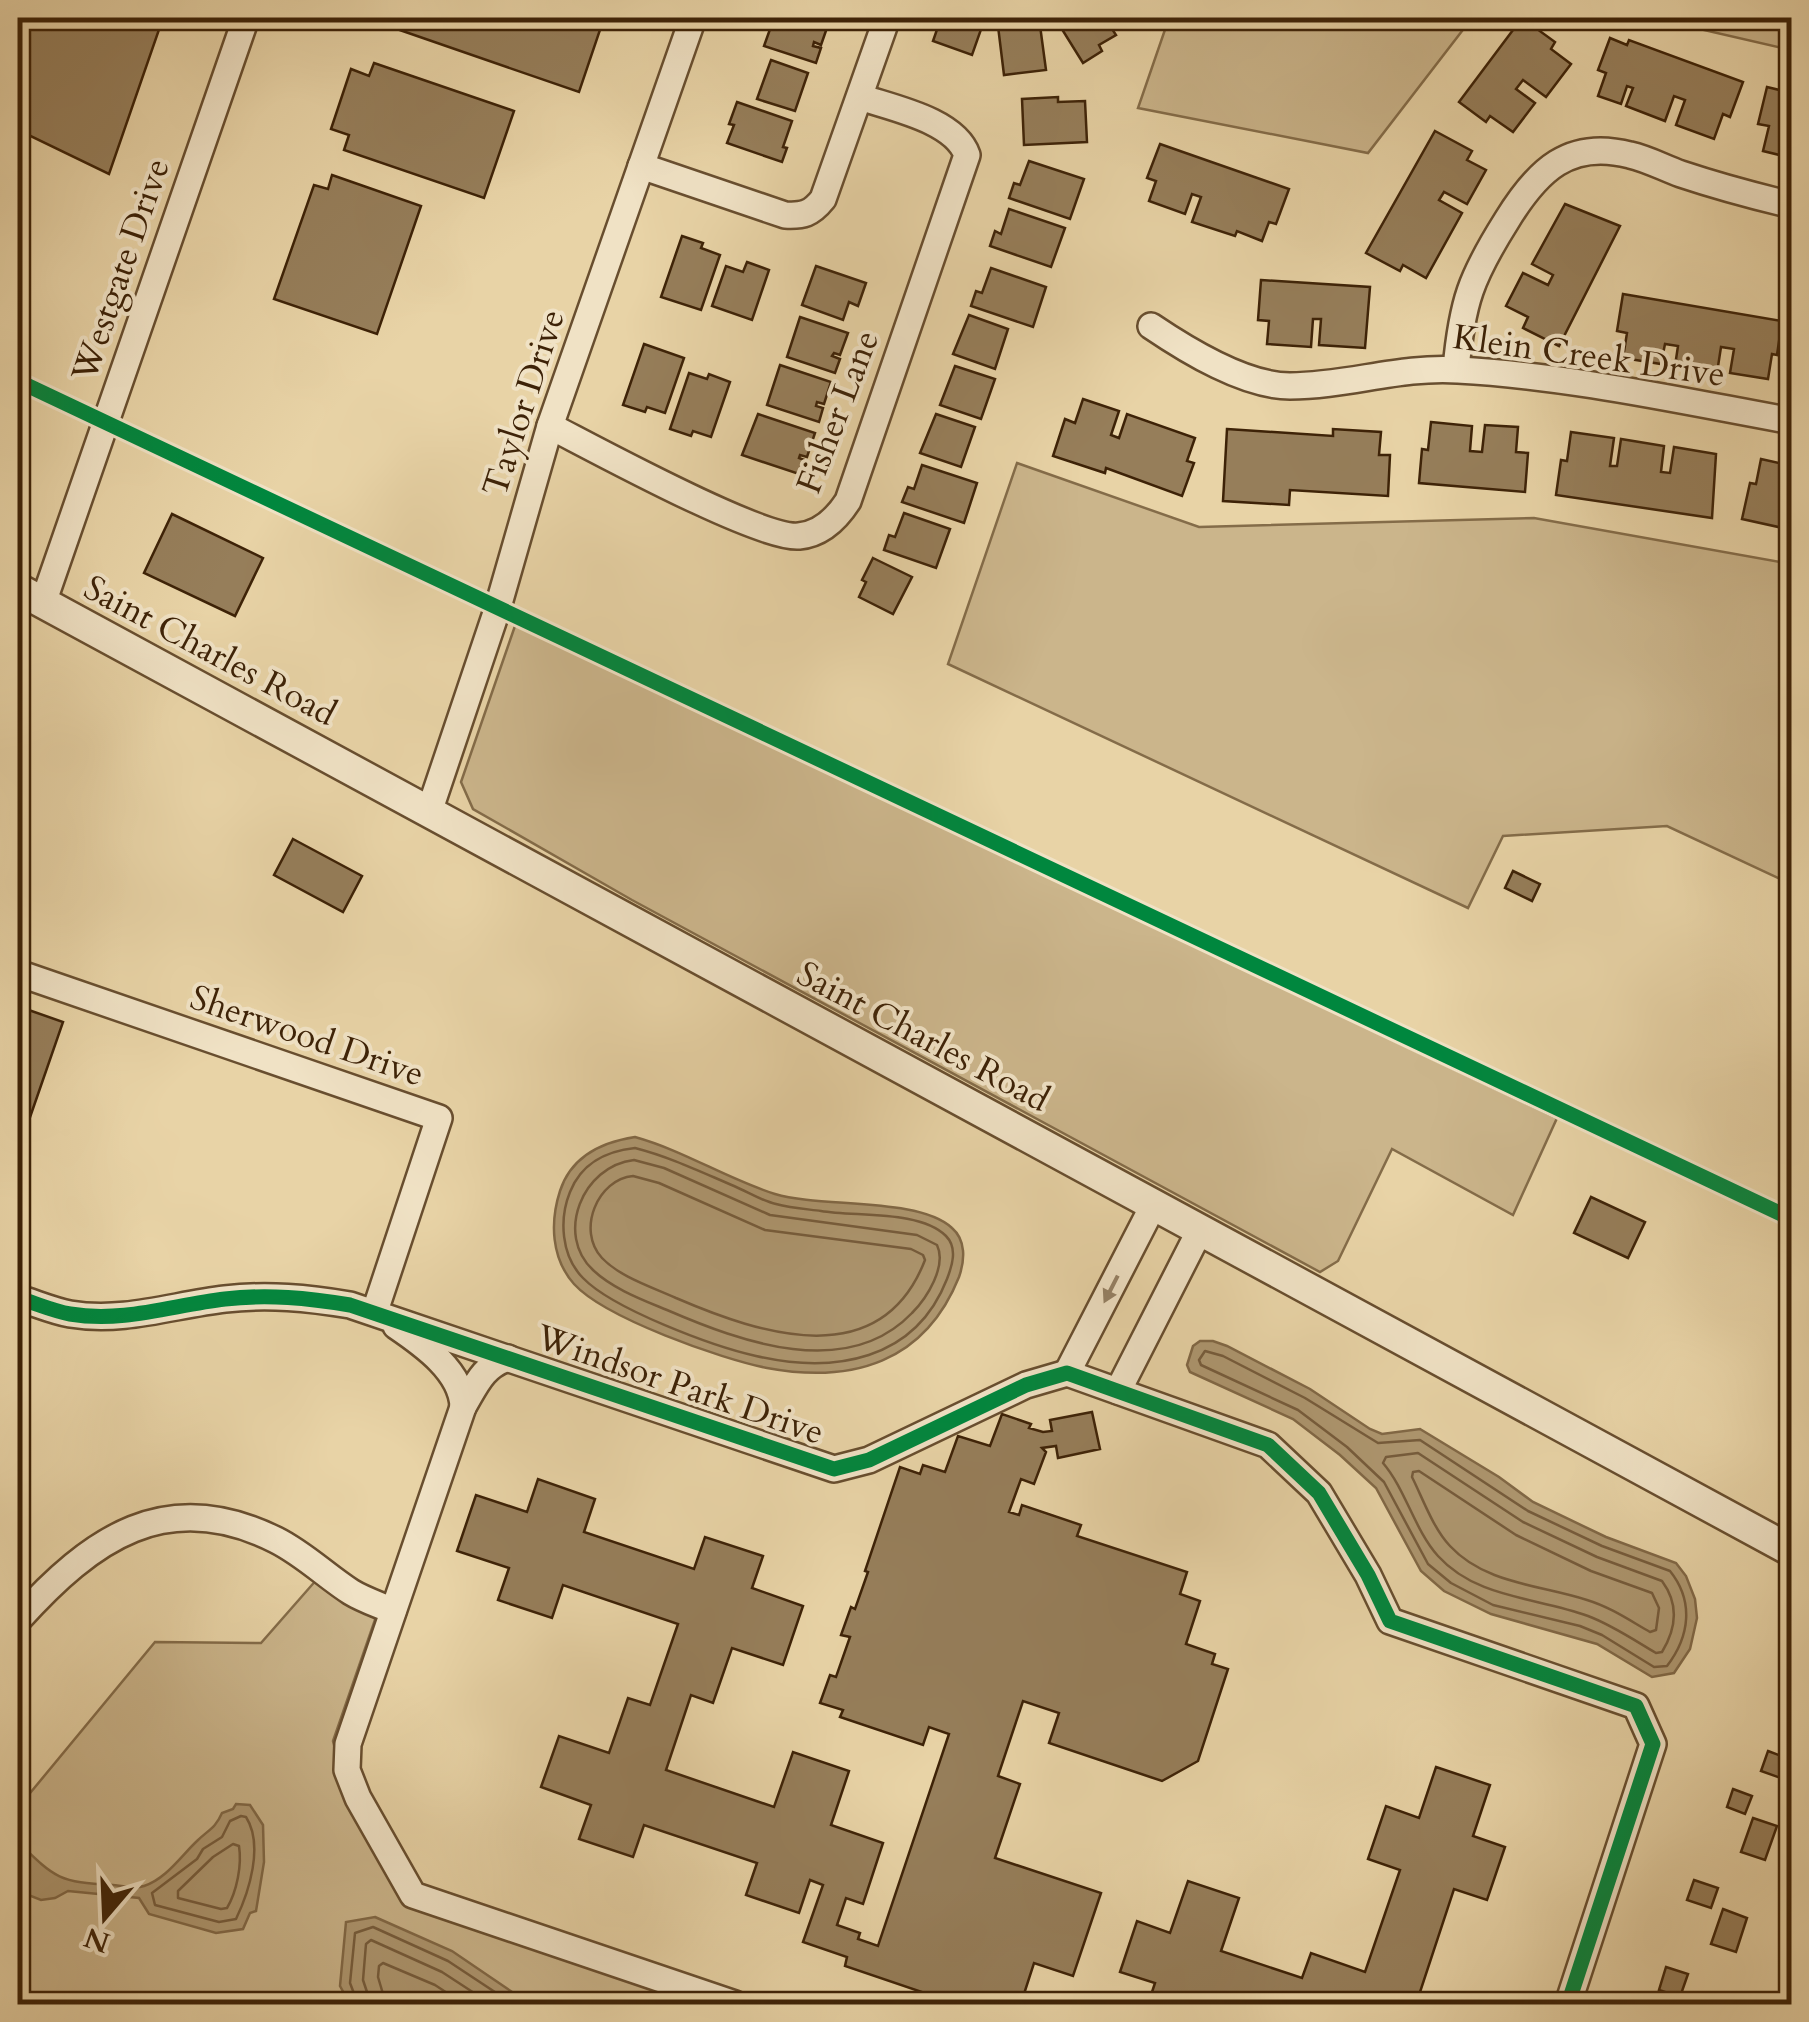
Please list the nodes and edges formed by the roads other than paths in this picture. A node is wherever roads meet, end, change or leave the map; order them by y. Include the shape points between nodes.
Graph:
1 (246, 18) edge
2 (693, 18) edge
3 (887, 18) edge
4 (860, 97) junction
5 (641, 166) junction
6 (1792, 205) edge
7 (1151, 326) dead end
8 (1456, 369) junction
9 (1792, 421) edge
10 (550, 426) junction
11 (30, 596) edge
12 (428, 812) junction
13 (18, 973) edge
14 (1154, 1204) junction
15 (1200, 1230) junction
16 (18, 1298) edge
17 (375, 1311) junction
18 (508, 1358) junction
19 (1067, 1373) junction
20 (1118, 1390) junction
21 (463, 1408) junction
22 (1792, 1551) edge
23 (21, 1608) edge
24 (393, 1611) junction
25 (736, 2004) edge
26 (1568, 2004) edge

1 - 11 street, Westgate Drive
2 - 5 street, Taylor Drive
3 - 4 street
4 - 5 street via 822,199 802,216 785,216
4 - 10 street, Fisher Lane via 949,129 967,154 848,501 832,521 801,536 761,529
5 - 10 street, Taylor Drive
6 - 8 street via 1629,154 1587,150 1554,163 1528,186 1477,266 1461,317
7 - 8 street, Klein Creek Drive via 1228,371 1286,386
8 - 9 street, Klein Creek Drive
10 - 12 street, Taylor Drive via 498,608
11 - 12 street, Saint Charles Road
12 - 14 street, Saint Charles Road
13 - 17 street, Sherwood Drive via 439,1118
14 - 15 street, Saint Charles Road
14 -> 19 street
15 - 20 street
15 - 22 street, Saint Charles Road
16 - 17 street via 70,1314 118,1316 258,1296
17 - 18 street
17 - 21 street via 457,1378
18 - 19 street, Windsor Park Drive via 834,1469 869,1460 1026,1385
18 - 21 street, Windsor Park Drive via 482,1374
19 - 20 street
20 - 26 street via 1268,1445 1319,1493 1390,1621 1636,1706 1653,1744
21 - 24 street, Windsor Park Drive
23 - 24 street via 104,1540 175,1516 226,1520 276,1540 353,1593
24 - 25 street, Windsor Park Drive via 348,1744 347,1770 414,1895

